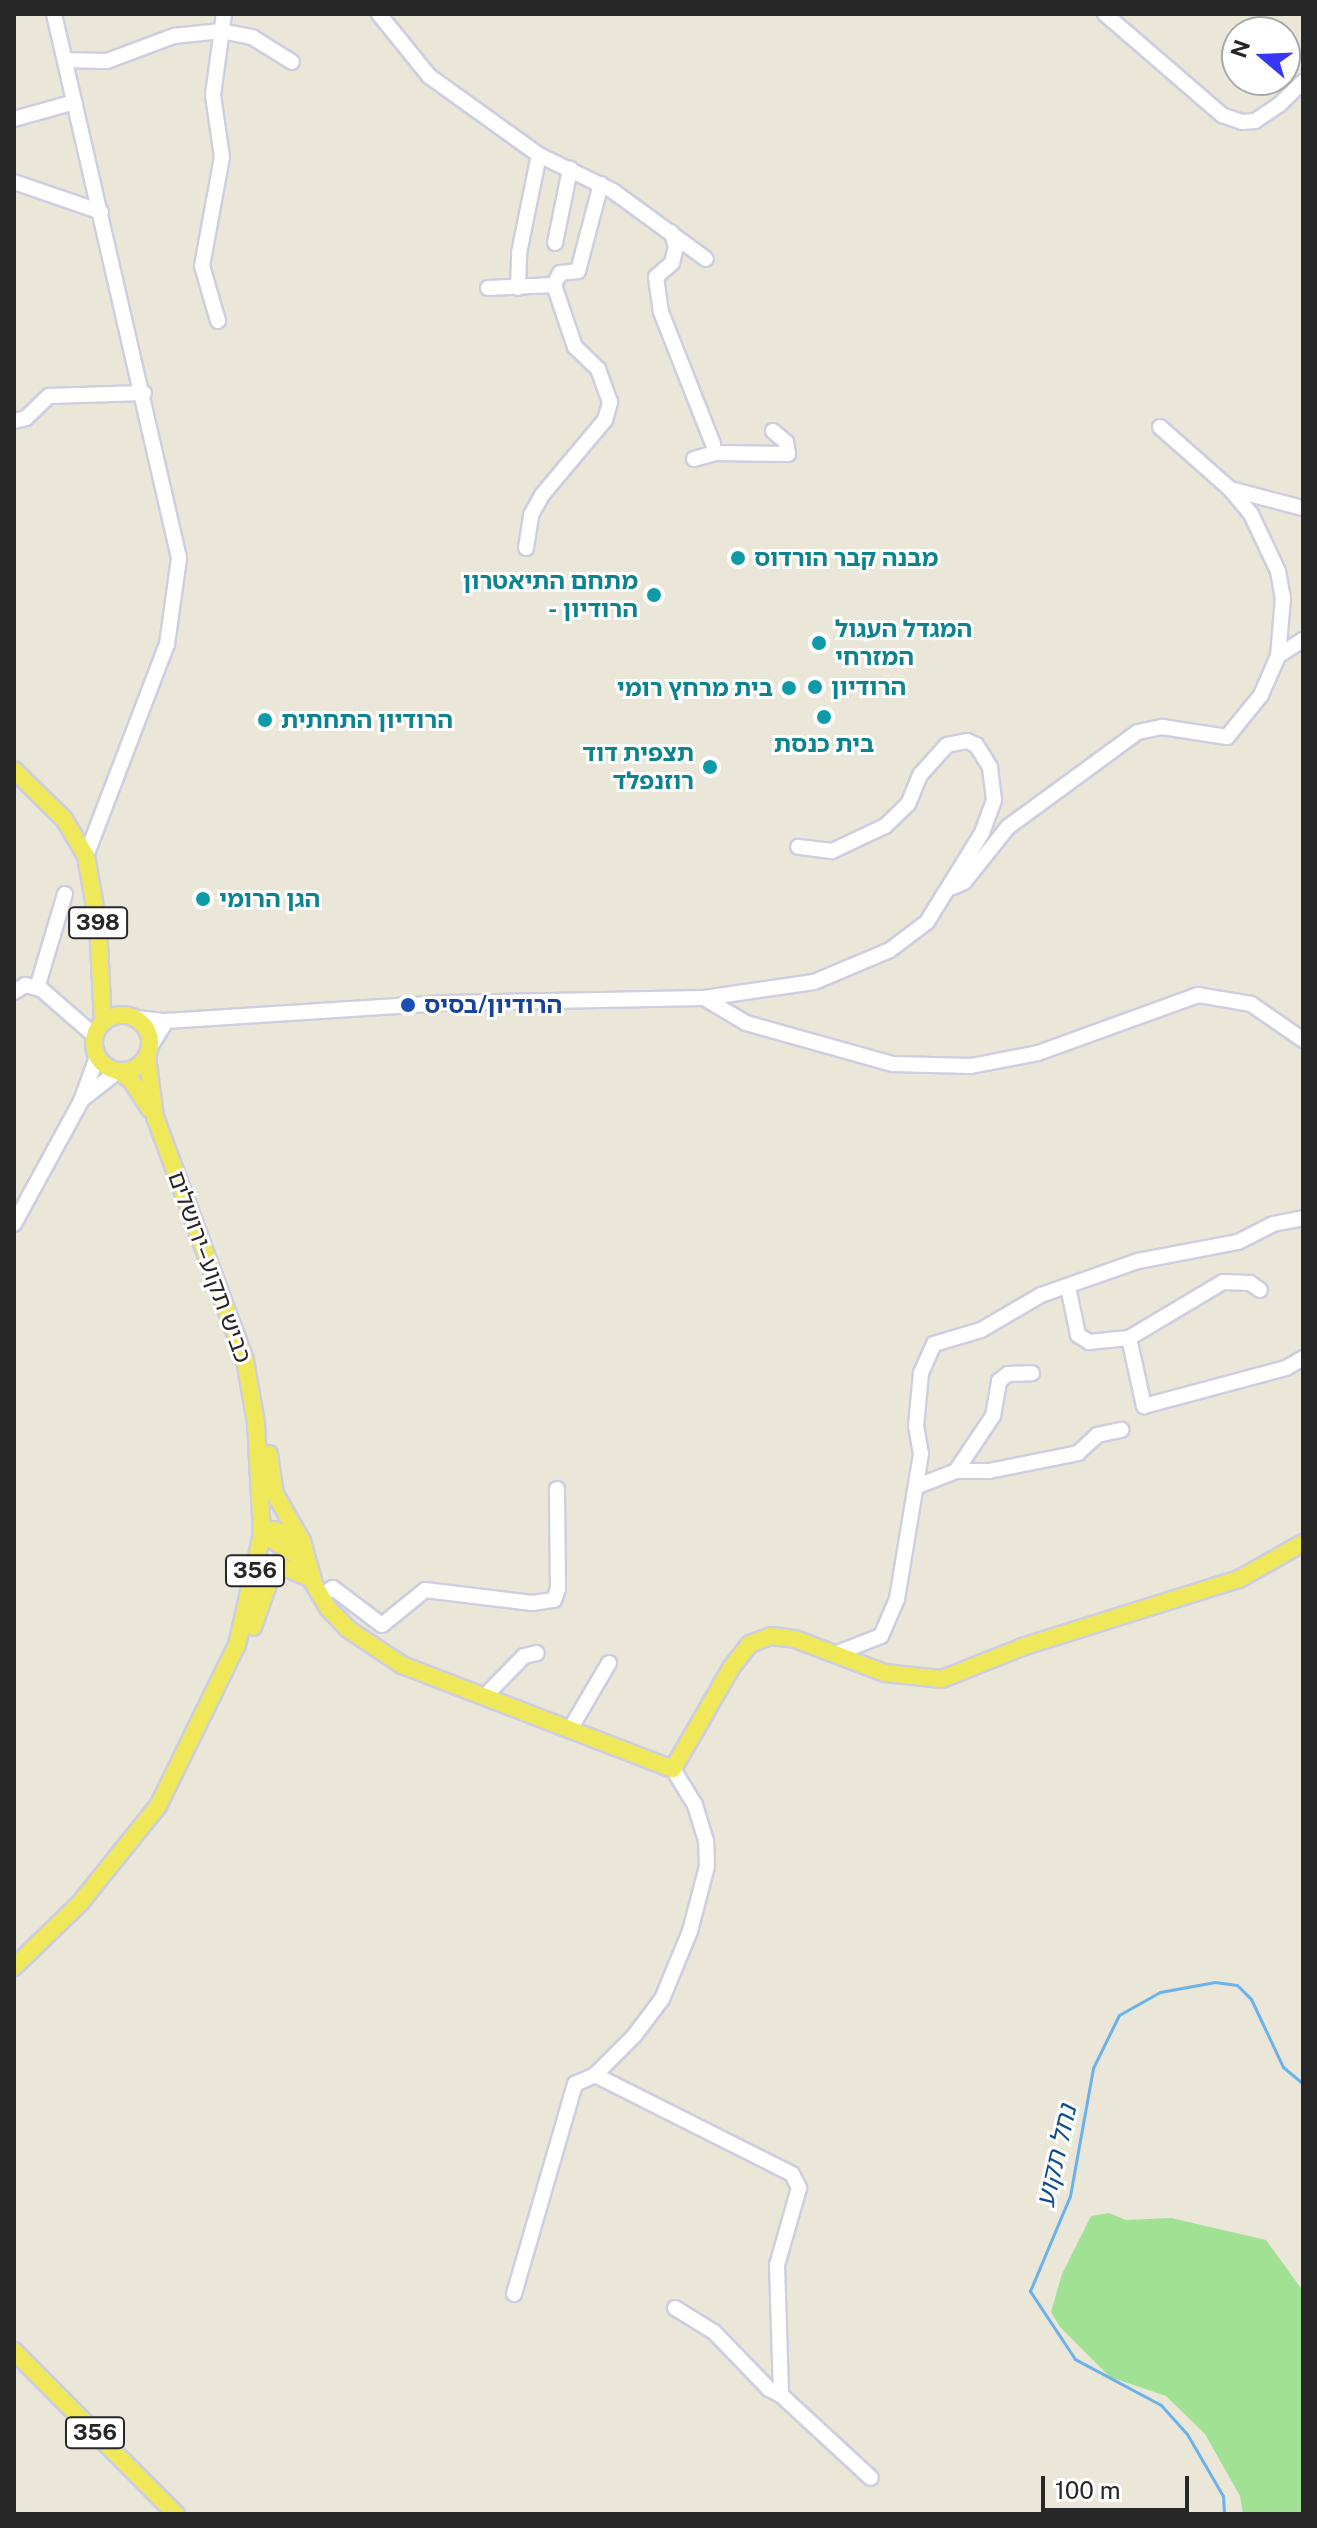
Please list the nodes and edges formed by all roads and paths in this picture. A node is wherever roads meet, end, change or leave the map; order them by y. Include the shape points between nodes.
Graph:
1 (54, 14) edge
2 (224, 14) edge
3 (379, 14) edge
4 (1105, 14) edge
5 (221, 31) junction
6 (65, 60) junction
7 (292, 62) dead end
8 (1303, 82) edge
9 (75, 102) junction
10 (14, 119) edge
11 (539, 155) junction
12 (570, 169) junction
13 (14, 182) edge
14 (601, 184) junction
15 (101, 212) junction
16 (670, 231) junction
17 (555, 243) dead end
18 (706, 259) dead end
19 (554, 285) junction
20 (488, 288) dead end
21 (518, 288) junction
22 (218, 321) dead end
23 (144, 393) junction
24 (14, 421) edge
25 (1160, 427) dead end
26 (773, 431) dead end
27 (713, 444) dead end
28 (694, 459) dead end
29 (1230, 489) junction
30 (1303, 508) edge
31 (526, 548) dead end
32 (1303, 640) edge
33 (1278, 656) junction
34 (14, 770) edge
35 (798, 847) dead end
36 (86, 856) junction
37 (949, 889) junction
38 (65, 894) dead end
39 (37, 988) junction
40 (14, 992) edge
41 (104, 992) junction
42 (704, 998) junction
43 (128, 1016) junction
44 (166, 1021) junction
45 (98, 1028) junction
46 (1303, 1040) edge
47 (148, 1051) junction
48 (97, 1057) junction
49 (118, 1071) junction
50 (81, 1101) junction
51 (155, 1117) junction
52 (17, 1206) edge
53 (1303, 1218) edge
54 (14, 1224) edge
55 (1068, 1287) junction
56 (1260, 1290) dead end
57 (1129, 1338) junction
58 (1303, 1358) edge
59 (1032, 1373) dead end
60 (250, 1384) junction
61 (1121, 1430) dead end
62 (956, 1471) junction
63 (918, 1486) junction
64 (557, 1489) dead end
65 (262, 1534) junction
66 (302, 1541) junction
67 (1303, 1543) edge
68 (313, 1580) junction
69 (321, 1596) junction
70 (537, 1653) dead end
71 (837, 1653) junction
72 (609, 1663) dead end
73 (485, 1696) junction
74 (572, 1726) junction
75 (192, 1747) junction
76 (673, 1769) junction
77 (14, 1967) edge
78 (595, 2075) junction
79 (514, 2294) dead end
80 (675, 2308) dead end
81 (14, 2351) edge
82 (781, 2395) junction
83 (871, 2478) dead end
84 (176, 2514) edge

1 - 6 street
2 - 5 street
3 - 11 street via 429,76
4 - 8 street via 1222,115 1255,121
5 - 6 street via 174,36 107,61
5 - 7 street via 252,37
5 - 22 street via 213,95 222,157 202,266
6 - 9 street
9 - 10 street
9 - 15 street
11 - 12 street
11 - 21 street via 519,253
12 - 14 street
12 - 17 street
13 - 15 street
14 - 16 street
14 - 19 street via 578,271 560,273
15 - 23 street
16 - 18 street
16 - 27 street via 676,246 672,263 656,277 661,312
19 - 21 street
19 - 31 street via 575,347 598,369 610,402 605,420 542,495 531,515
20 - 21 street
23 - 24 street via 49,396 26,418
23 - 36 street via 172,513 179,558 177,597 167,644
25 - 29 street
26 - 28 street via 786,442 788,454 715,453
29 - 30 street
29 - 33 street via 1251,514 1278,571 1283,598
32 - 33 street
33 - 37 street via 1261,695 1227,737 1184,729 1138,732 1008,827 964,882
34 - 36 main road, 398 via 64,819
35 - 37 street via 832,851 885,826 908,804 933,758 947,745 967,741 990,767 994,800
36 - 41 main road, 398
37 - 42 street via 927,922 890,950 845,973 786,988
38 - 39 street
39 - 40 street via 25,985
39 - 45 street
41 - 43 main road, 398
41 - 45 main road, 398
42 - 44 street via 443,1003
42 - 46 street via 746,1023 893,1064 971,1066 1038,1053 1198,995 1251,1004
43 - 44 street
43 - 45 main road
43 - 47 main road via 147,1029
44 - 47 street
45 - 48 main road
47 - 49 main road via 134,1068
47 - 51 main road, כביש תקוע–ירושלים / 356
48 - 49 main road
48 - 50 street
49 - 50 street
49 - 51 main road, כביש תקוע–ירושלים / 356 via 131,1080
50 - 52 street
51 - 60 main road, כביש תקוע–ירושלים / 356 via 227,1299
52 - 54 street
53 - 55 street via 1273,1224 1238,1242 1138,1261
55 - 57 street via 1078,1335 1089,1342
55 - 63 street via 1041,1295 981,1330 934,1344 921,1373
56 - 57 street via 1250,1283 1223,1282
57 - 58 street via 1144,1406 1286,1368
59 - 62 street via 1008,1374 999,1381 993,1416
60 - 65 main road, כביש תקוע–ירושלים / 356
60 - 66 main road via 261,1401 275,1494
61 - 62 street via 1097,1435 1078,1453 989,1471
62 - 63 street
63 - 71 street via 888,1627 881,1636
64 - 69 street via 554,1600 532,1603 425,1590 382,1625 333,1588
65 - 66 main road via 275,1530
65 - 68 main road via 297,1555
65 - 75 main road, כביש תקוע–ירושלים / 356 via 237,1645
66 - 68 main road
67 - 71 main road via 1239,1579 1025,1646 942,1679 885,1673
68 - 69 main road
68 - 75 main road via 283,1567 270,1579 231,1687 209,1734
69 - 73 main road via 369,1645 440,1683
70 - 73 street via 524,1656
71 - 76 main road via 783,1638 750,1644 714,1690 684,1757
72 - 74 street
73 - 74 main road
74 - 76 main road
75 - 77 main road, כביש תקוע–ירושלים / 356 via 128,1849
76 - 78 street via 701,1818 707,1866 690,1931 662,1999
78 - 79 street via 575,2084
78 - 82 street via 792,2174 799,2188 777,2265
80 - 82 street via 714,2332
81 - 84 main road, 356
82 - 83 street

